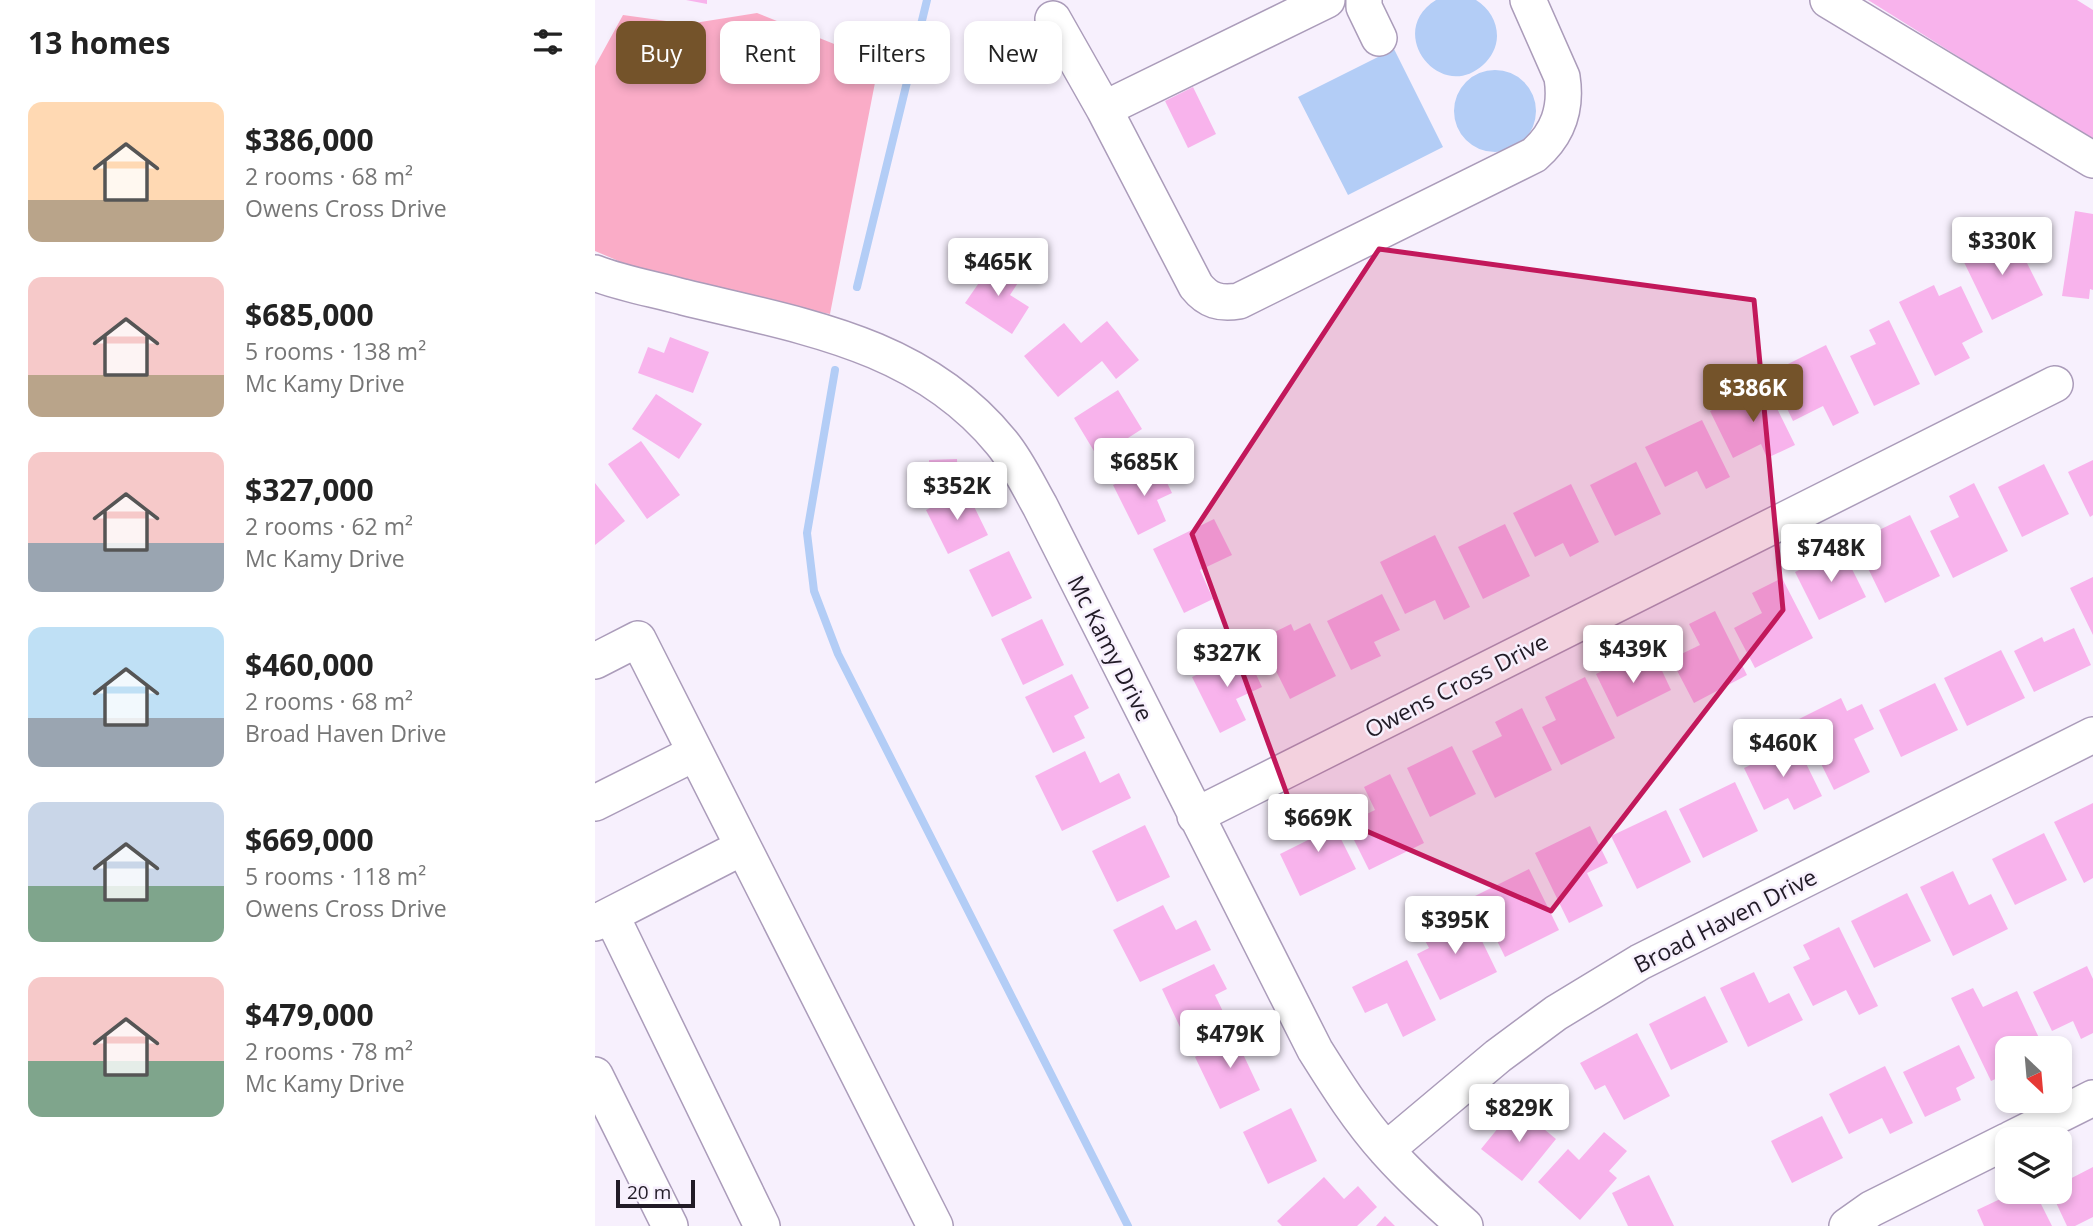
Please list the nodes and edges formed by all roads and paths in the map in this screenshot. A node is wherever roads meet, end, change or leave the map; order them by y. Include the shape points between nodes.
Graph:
1 (1327, 0) edge
2 (1364, 0) edge
3 (1528, 0) edge
4 (1828, 0) edge
5 (1053, 19) dead end
6 (1379, 38) dead end
7 (1104, 109) junction
8 (2093, 160) edge
9 (598, 283) edge
10 (2055, 384) dead end
11 (595, 662) edge
12 (2093, 735) edge
13 (695, 753) junction
14 (595, 803) edge
15 (1195, 816) junction
16 (743, 847) junction
17 (603, 919) edge
18 (595, 1075) edge
19 (2093, 1098) edge
20 (2035, 1127) edge
21 (1995, 1147) edge
22 (1386, 1150) junction
23 (670, 1226) edge
24 (762, 1226) edge
25 (935, 1226) edge
26 (1465, 1226) edge
27 (1847, 1226) edge

1 - 7 street
2 - 6 street
3 - 7 street via 1564,91 1561,118 1546,145 1239,302 1209,299 1196,286
4 - 8 street
5 - 7 street
9 - 15 street, Mc Kamy Drive via 848,340 894,357 971,409 1002,443 1040,506
10 - 15 street, Owens Cross Drive
11 - 13 street via 638,639
12 - 22 street, Broad Haven Drive via 1640,962 1508,1048
13 - 14 street
13 - 16 street
15 - 22 street, Mc Kamy Drive via 1315,1050
16 - 17 street
16 - 25 street
17 - 24 street
18 - 23 street
19 - 20 street
21 - 27 street via 1871,1209
22 - 26 street, Mc Kamy Drive

